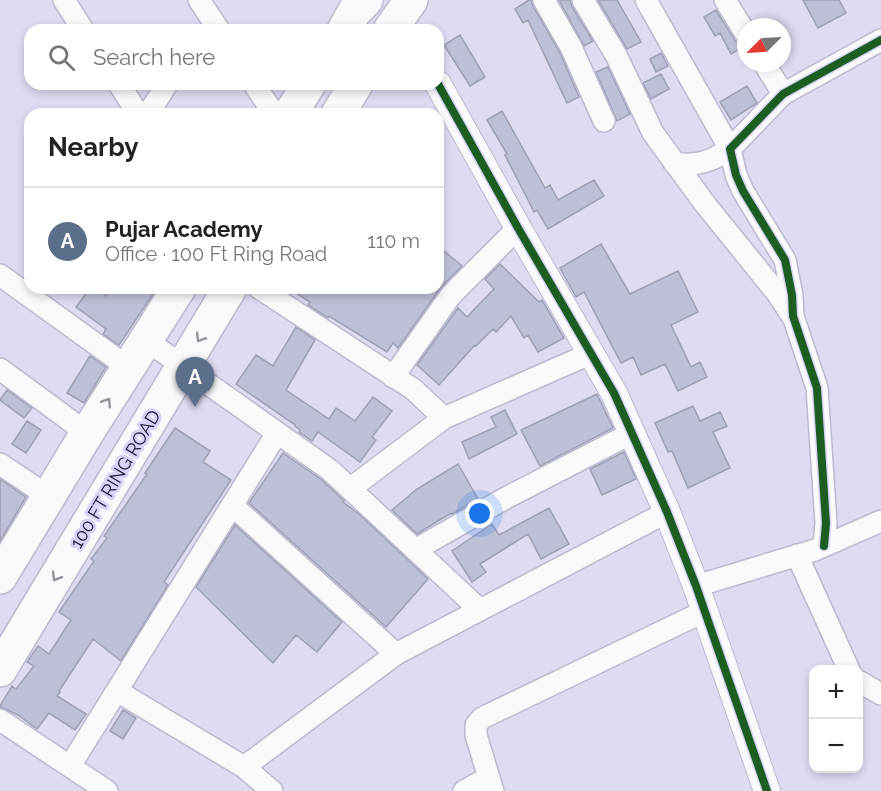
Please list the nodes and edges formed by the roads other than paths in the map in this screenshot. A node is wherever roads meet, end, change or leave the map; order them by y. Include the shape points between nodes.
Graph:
1 (64, 0) edge
2 (544, 0) edge
3 (583, 0) edge
4 (646, 0) edge
5 (725, 0) edge
6 (737, 19) edge
7 (79, 24) edge
8 (881, 40) edge
9 (770, 72) edge
10 (123, 90) edge
11 (163, 90) edge
12 (258, 90) edge
13 (305, 90) edge
14 (352, 90) edge
15 (441, 90) edge
16 (783, 94) junction
17 (134, 108) edge
18 (152, 108) edge
19 (270, 108) edge
20 (294, 108) edge
21 (342, 108) edge
22 (604, 121) dead end
23 (730, 149) junction
24 (674, 164) junction
25 (518, 228) junction
26 (0, 275) edge
27 (24, 287) edge
28 (37, 294) edge
29 (175, 294) edge
30 (226, 294) edge
31 (268, 294) edge
32 (793, 316) junction
33 (146, 339) junction
34 (592, 353) junction
35 (183, 366) junction
36 (129, 368) junction
37 (0, 369) edge
38 (393, 377) junction
39 (444, 418) junction
40 (87, 433) junction
41 (278, 433) junction
42 (632, 433) junction
43 (0, 464) edge
44 (351, 488) junction
45 (48, 496) junction
46 (232, 505) junction
47 (667, 512) junction
48 (881, 521) edge
49 (824, 546) junction
50 (415, 550) junction
51 (797, 555) junction
52 (0, 577) edge
53 (696, 586) junction
54 (480, 610) junction
55 (705, 611) junction
56 (396, 654) junction
57 (847, 665) edge
58 (0, 670) edge
59 (863, 683) edge
60 (117, 691) junction
61 (880, 691) edge
62 (0, 720) edge
63 (70, 766) junction
64 (244, 767) junction
65 (490, 785) edge
66 (107, 791) edge
67 (272, 791) edge
68 (464, 791) edge
69 (767, 791) edge

1 - 7 street
2 - 22 street via 572,47
3 - 24 street via 616,55 653,133
4 - 23 street
5 - 6 street
8 - 16 street
9 - 16 street
10 - 17 street
11 - 18 street
12 - 19 street
13 - 20 main road
14 - 21 main road
15 - 25 street
16 - 23 street
23 - 24 street via 700,164
23 - 32 street via 743,191 785,260
24 - 32 street
25 - 34 street
25 - 38 street via 451,295
26 - 27 street
28 - 36 street
29 - 33 main road
30 -> 35 main road, 100 FT RING ROAD
31 - 38 street
32 - 49 street via 817,388
33 - 35 street
33 - 36 main road
34 - 39 street
34 - 42 street
35 - 41 street
35 -> 58 main road, 100 FT RING ROAD
40 -> 36 main road
37 - 40 street
38 - 39 street via 423,397
39 - 44 street
40 - 45 main road
41 - 44 street
41 - 46 street
42 - 47 street
42 - 50 street
43 - 45 street
44 - 50 street
45 - 52 main road
46 - 56 street
46 - 60 street
47 - 53 street
47 - 54 street
48 - 49 street
49 - 51 street
50 - 54 street
51 - 53 street
51 - 57 street
53 - 55 street
54 - 56 street
55 - 65 street via 482,718 476,725 476,735
55 - 69 street
56 - 64 street
59 - 61 street
60 - 63 street
60 - 64 street
62 - 63 street
63 - 66 street
64 - 67 street
65 - 68 street

